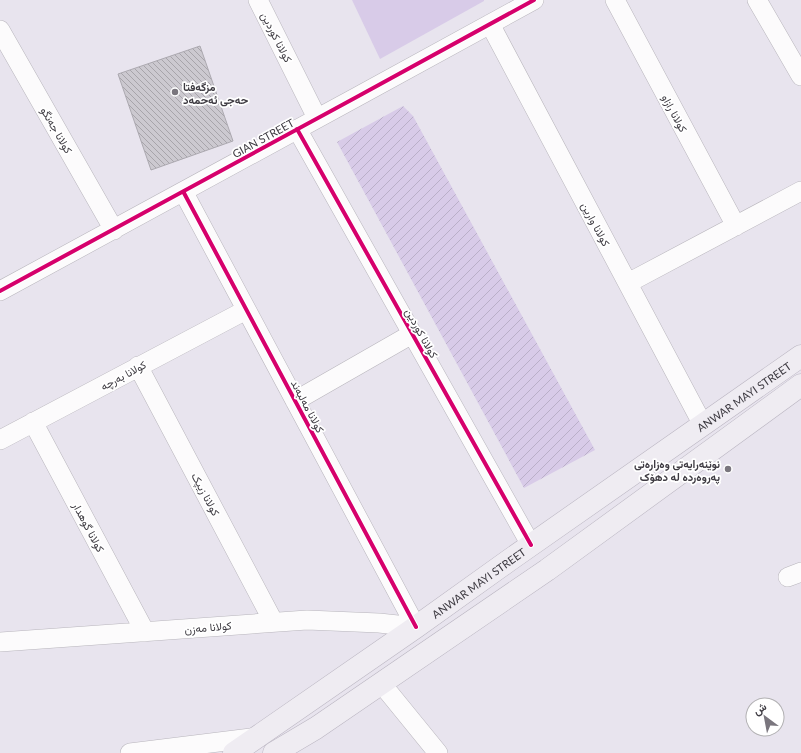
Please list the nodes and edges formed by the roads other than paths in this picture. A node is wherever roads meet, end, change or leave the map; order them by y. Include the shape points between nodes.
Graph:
1 (258, 0) edge
2 (615, 0) edge
3 (757, 0) edge
4 (524, 3) edge
5 (490, 24) junction
6 (0, 30) edge
7 (801, 76) edge
8 (317, 118) junction
9 (297, 129) junction
10 (801, 190) edge
11 (184, 192) junction
12 (736, 226) junction
13 (114, 230) junction
14 (628, 283) junction
15 (0, 291) edge
16 (246, 310) junction
17 (412, 334) junction
18 (801, 356) edge
19 (138, 366) junction
20 (801, 385) edge
21 (295, 401) junction
22 (32, 422) junction
23 (703, 424) junction
24 (0, 440) edge
25 (531, 545) junction
26 (273, 621) junction
27 (416, 627) junction
28 (145, 632) junction
29 (0, 642) edge
30 (381, 683) junction
31 (259, 737) junction
32 (130, 753) edge
33 (234, 753) edge
34 (274, 753) edge
35 (438, 753) edge

1 - 8 street, کولانا کوردین
2 - 12 street, کولانا رازاو
3 - 7 street
4 - 5 street, GIAN STREET
5 - 8 street, GIAN STREET
5 - 14 street, کولانا وارین
6 - 13 street, کولانا جەنگو
8 - 9 street, GIAN STREET
9 - 11 street, GIAN STREET
9 - 17 street, کولانا کوردین
10 - 12 street
11 - 13 street, GIAN STREET
11 - 16 street, کولانا مەلبەند
12 - 14 street
13 - 15 street, GIAN STREET
14 - 23 street, کولانا وارین
16 - 19 street, کولانا بەرچە
16 - 21 street, کولانا مەلبەند
17 - 21 street
17 - 25 street, کولانا کوردین
18 - 23 main road, ANWAR MAYI STREET
19 - 22 street, کولانا بەرچە
19 - 26 street, کولانا زیپک
20 - 30 main road via 547,570
21 - 27 street, کولانا مەلبەند
22 - 24 street, کولانا بەرچە
22 - 28 street, کولانا گوهدار
23 - 25 main road, ANWAR MAYI STREET
25 - 27 main road, ANWAR MAYI STREET
26 - 27 street, کولانا مەزن via 344,620
26 - 28 street, کولانا مەزن
27 - 31 main road, ANWAR MAYI STREET
28 - 29 street, کولانا مەزن
30 - 34 main road via 316,728
30 - 35 street
31 - 32 street
31 - 33 main road, ANWAR MAYI STREET

